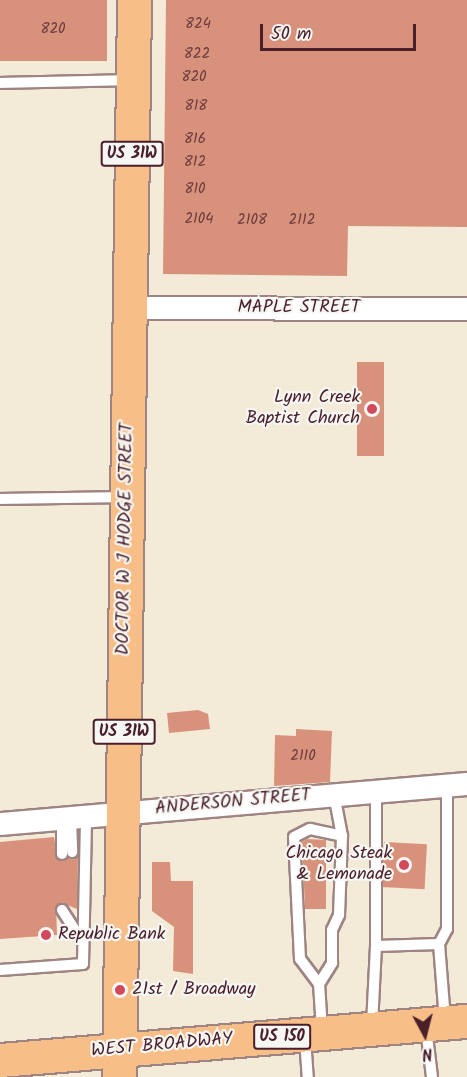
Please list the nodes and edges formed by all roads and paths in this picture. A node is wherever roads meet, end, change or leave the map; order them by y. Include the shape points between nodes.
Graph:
1 (134, 0) edge
2 (133, 81) junction
3 (0, 83) edge
4 (130, 308) junction
5 (467, 309) edge
6 (127, 496) junction
7 (0, 499) edge
8 (457, 785) edge
9 (376, 791) junction
10 (334, 794) junction
11 (123, 813) junction
12 (73, 818) junction
13 (0, 824) edge
14 (342, 836) junction
15 (67, 853) dead end
16 (67, 910) dead end
17 (84, 942) junction
18 (439, 944) junction
19 (376, 946) junction
20 (0, 970) edge
21 (319, 984) junction
22 (446, 1023) edge
23 (372, 1029) junction
24 (314, 1034) junction
25 (0, 1060) edge
26 (119, 1064) edge
27 (308, 1077) edge
28 (432, 1077) edge

1 - 2 main road, DOCTOR W J HODGE STREET / US 31W
2 - 3 lane
2 - 4 main road, DOCTOR W J HODGE STREET / US 31W
4 - 5 street, MAPLE STREET
4 - 6 main road, DOCTOR W J HODGE STREET / US 31W
6 - 7 lane
6 - 11 main road, DOCTOR W J HODGE STREET / US 31W
8 - 9 street, ANDERSON STREET
8 - 18 lane via 447,929
9 - 10 street, ANDERSON STREET
9 - 19 lane
10 - 11 street, ANDERSON STREET
10 - 14 lane
11 - 12 street, ANDERSON STREET
11 - 26 main road, DOCTOR W J HODGE STREET / US 31W
12 - 13 street, ANDERSON STREET
12 - 15 lane
12 - 17 lane
14 - 21 lane via 332,963
14 - 21 lane via 310,828 294,837 300,959
16 - 17 lane
17 - 20 lane via 83,964
18 - 19 lane
18 - 22 lane
19 - 23 lane
21 - 24 lane
22 - 23 main road, WEST BROADWAY / US 150
22 - 28 lane
23 - 24 main road, WEST BROADWAY / US 150
24 - 26 main road, WEST BROADWAY / US 150
24 - 27 lane
25 - 26 main road, WEST BROADWAY / US 150

